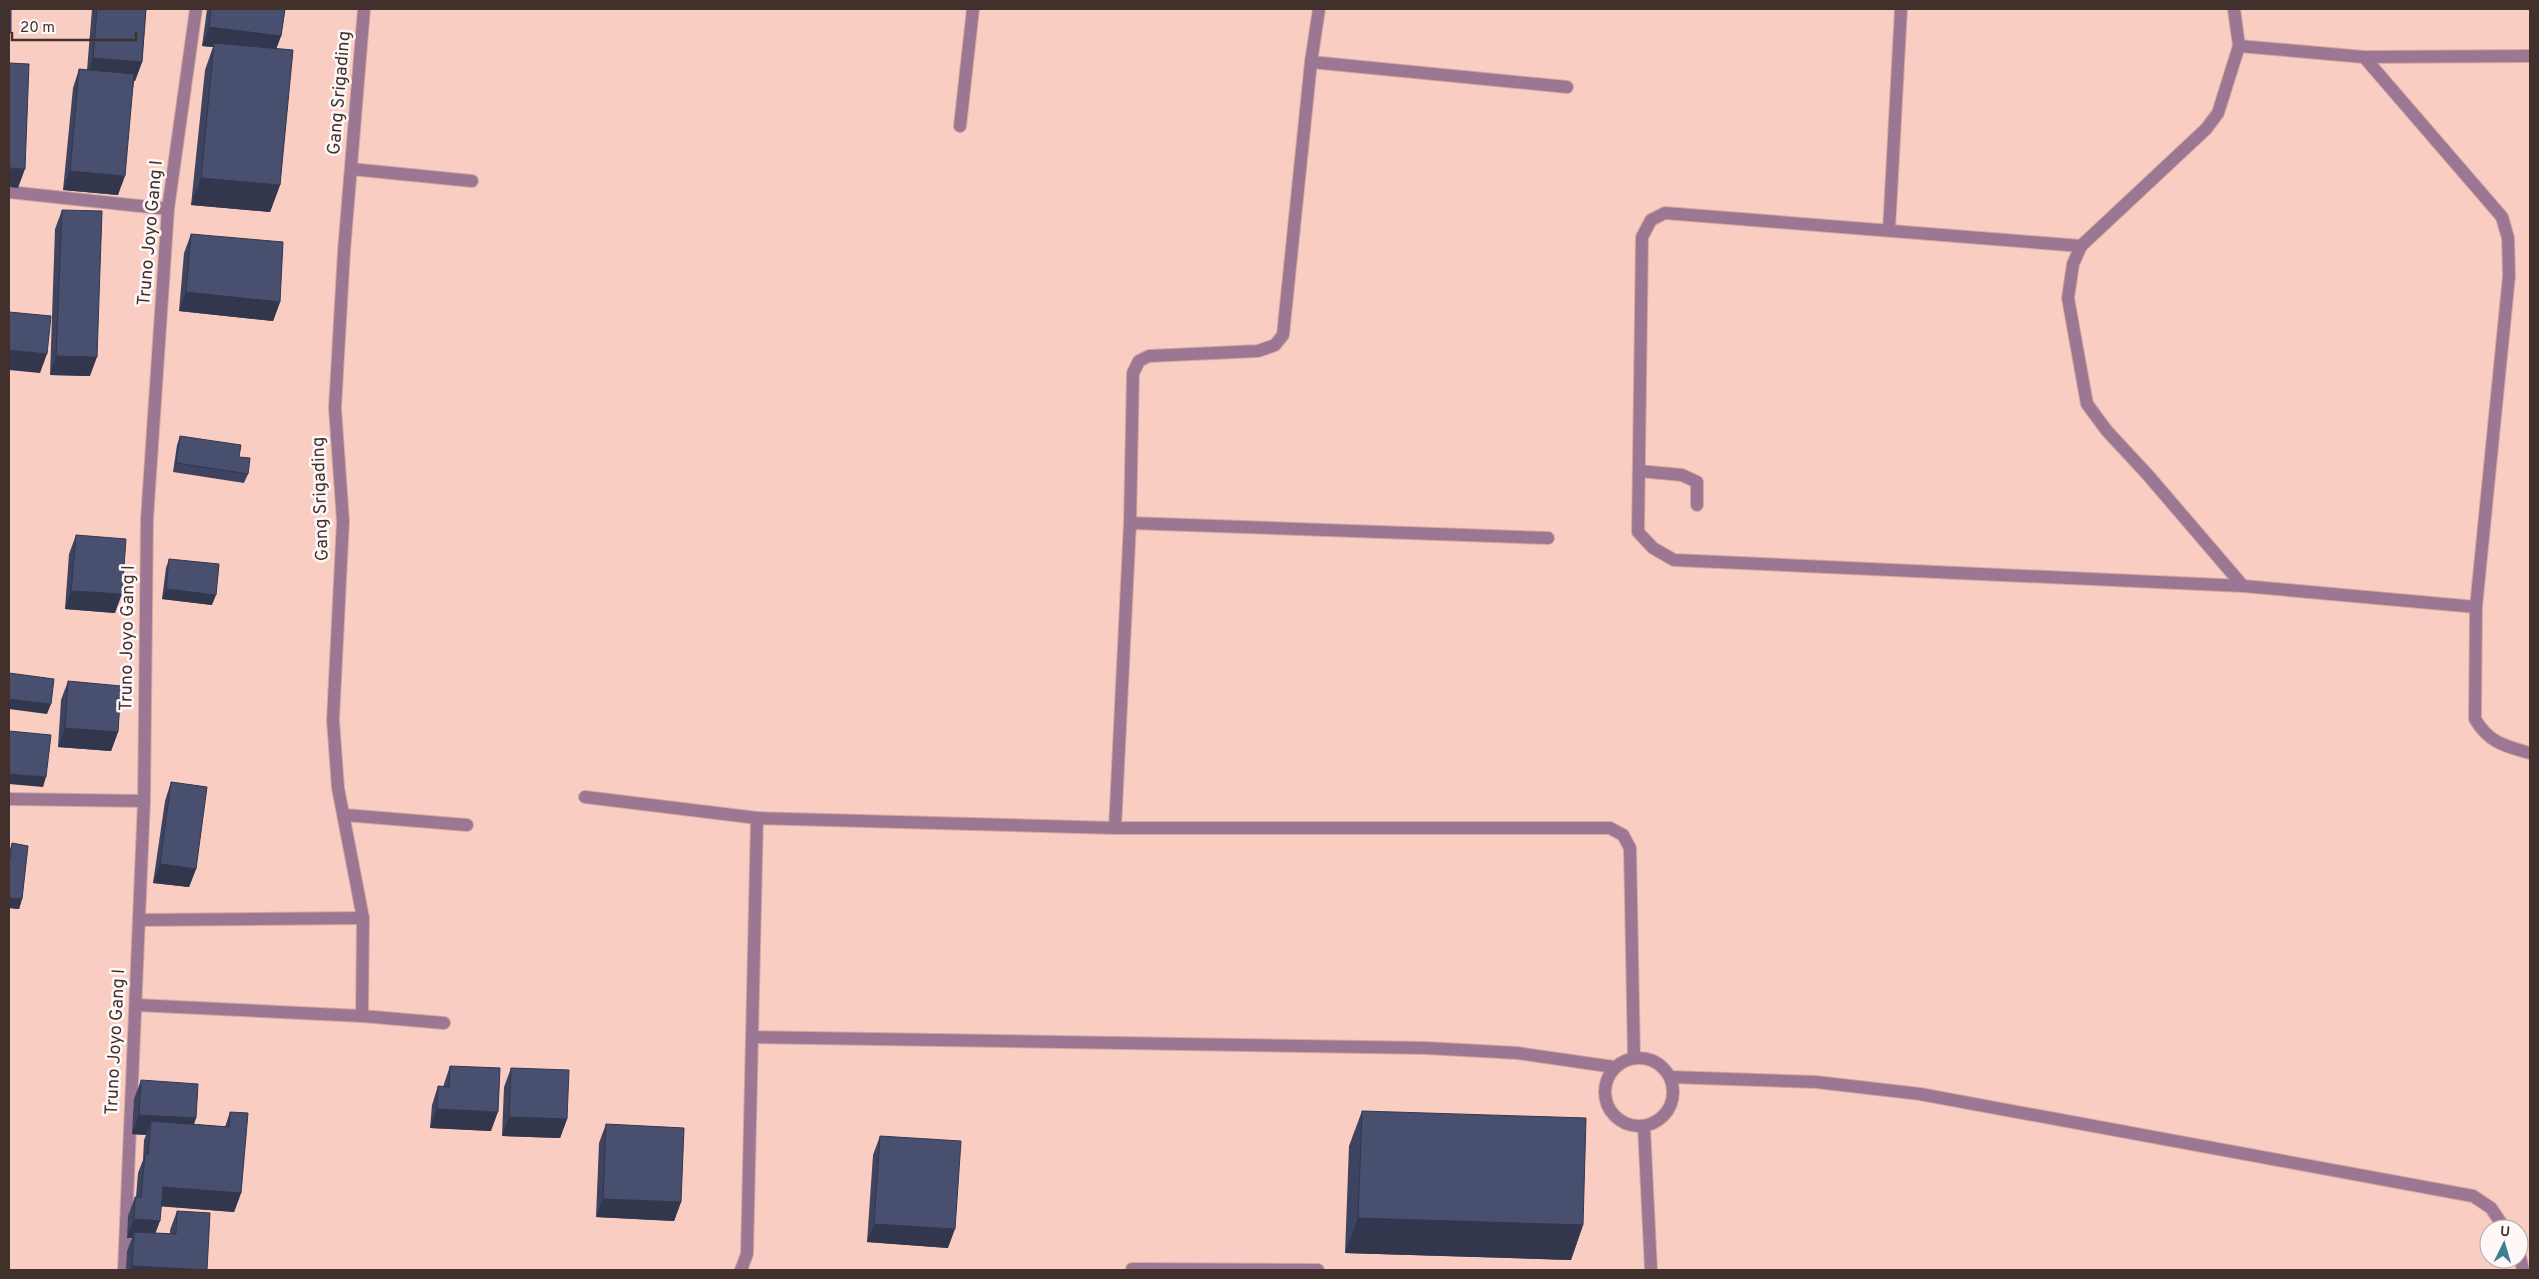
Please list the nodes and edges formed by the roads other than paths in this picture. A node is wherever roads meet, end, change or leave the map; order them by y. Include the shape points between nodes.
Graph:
1 (196, 9) edge
2 (364, 9) edge
3 (973, 9) edge
4 (1319, 9) edge
5 (1901, 9) edge
6 (2234, 9) edge
7 (2239, 46) junction
8 (2530, 56) edge
9 (2364, 57) junction
10 (1311, 62) junction
11 (1567, 87) dead end
12 (960, 126) dead end
13 (351, 169) junction
14 (472, 181) dead end
15 (9, 192) edge
16 (168, 209) junction
17 (1889, 230) junction
18 (2081, 246) junction
19 (1639, 471) junction
20 (1697, 505) dead end
21 (1130, 522) junction
22 (1548, 538) dead end
23 (2243, 586) junction
24 (2476, 607) junction
25 (2530, 753) edge
26 (585, 797) dead end
27 (9, 799) edge
28 (144, 800) junction
29 (345, 815) junction
30 (757, 818) junction
31 (467, 825) dead end
32 (1115, 828) junction
33 (363, 918) junction
34 (140, 920) junction
35 (136, 1005) junction
36 (362, 1016) junction
37 (444, 1023) dead end
38 (752, 1037) junction
39 (1634, 1058) junction
40 (1614, 1068) junction
41 (1670, 1077) junction
42 (1644, 1127) junction
43 (2498, 1219) edge
44 (745, 1269) edge
45 (1132, 1269) edge
46 (124, 1270) edge
47 (1318, 1270) edge
48 (1651, 1270) edge

1 - 16 street, Truno Joyo Gang I
2 - 13 street, Gang Srigading
3 - 12 street
4 - 10 street
5 - 17 street
6 - 7 street
7 - 9 street
7 - 18 street via 2218,113 2206,129
8 - 9 street
9 - 24 street via 2502,217 2508,238 2509,276
10 - 11 street
10 - 21 street via 1284,335 1275,345 1258,351 1149,356 1139,361 1133,373
13 - 14 street
13 - 29 street, Gang Srigading via 335,408 343,521 333,720 334,754
15 - 16 street
16 - 28 street, Truno Joyo Gang I via 147,519
17 - 18 street
17 - 19 street via 1665,212 1651,220 1642,236
18 - 23 street via 2068,298 2086,404
19 - 20 street via 1682,475 1697,482
19 - 23 street via 1638,532 1653,548 1674,560
21 - 22 street
21 - 32 street
23 - 24 street
24 - 25 street via 2476,719 2483,733 2501,744
26 - 30 street
27 - 28 street
28 - 34 street, Truno Joyo Gang I
29 - 31 street
29 - 33 street, Gang Srigading
30 - 32 street
30 - 38 street
32 - 39 street via 1610,828 1623,835 1630,848
33 - 34 street
33 - 36 street, Gang Srigading
34 - 35 street, Truno Joyo Gang I
35 - 36 street
35 - 46 street, Truno Joyo Gang I
36 - 37 street
38 - 40 street via 1426,1048 1517,1053
38 - 44 street
39 - 40 street
39 - 41 street via 1655,1062
40 - 42 street via 1604,1086 1607,1108 1623,1123
41 - 42 street via 1674,1098 1663,1117
41 - 43 street via 1816,1082 1930,1096 2473,1196 2491,1208
42 - 48 street
45 - 47 street

